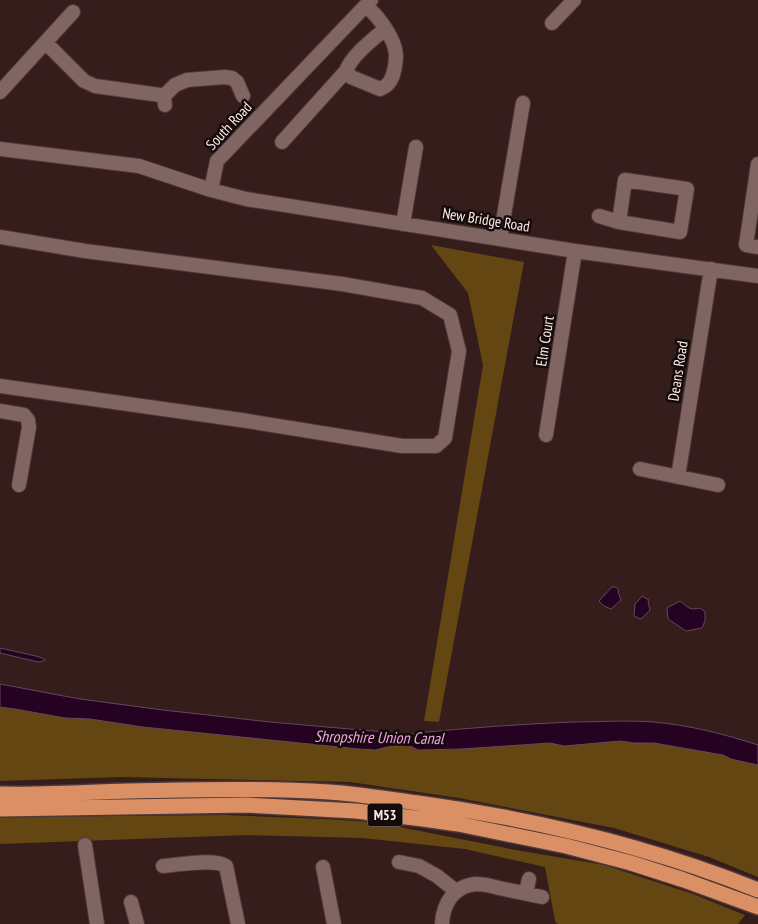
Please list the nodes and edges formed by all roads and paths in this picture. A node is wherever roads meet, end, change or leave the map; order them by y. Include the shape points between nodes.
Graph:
1 (574, 0) edge
2 (368, 3) edge
3 (73, 12) dead end
4 (552, 23) dead end
5 (385, 29) junction
6 (46, 43) junction
7 (346, 70) junction
8 (0, 92) edge
9 (243, 96) dead end
10 (522, 103) dead end
11 (282, 142) dead end
12 (416, 147) dead end
13 (0, 149) edge
14 (758, 164) edge
15 (211, 190) junction
16 (599, 216) dead end
17 (619, 222) junction
18 (403, 224) junction
19 (0, 237) edge
20 (500, 239) junction
21 (758, 247) edge
22 (576, 251) junction
23 (711, 269) junction
24 (758, 276) edge
25 (0, 386) edge
26 (0, 411) edge
27 (546, 435) dead end
28 (640, 469) dead end
29 (678, 477) junction
30 (19, 484) dead end
31 (718, 485) dead end
32 (0, 794) edge
33 (0, 809) edge
34 (85, 846) dead end
35 (399, 862) dead end
36 (163, 866) dead end
37 (323, 867) dead end
38 (530, 879) dead end
39 (758, 890) edge
40 (456, 891) junction
41 (526, 893) junction
42 (542, 897) dead end
43 (131, 902) dead end
44 (758, 907) edge
45 (98, 924) edge
46 (137, 924) edge
47 (238, 924) edge
48 (334, 924) edge
49 (442, 924) edge

1 - 4 street
2 - 5 street
2 - 15 street, South Road via 217,161
3 - 6 street
5 - 7 street via 348,64
5 - 7 street via 396,54 395,67 386,86 380,89 351,77
6 - 8 street
6 - 9 street via 84,82 95,86 160,95 164,101 175,85 187,80 225,77 237,82
7 - 11 street
10 - 20 street
12 - 18 street
13 - 15 street via 139,166
14 - 21 street via 746,245
15 - 18 street, New Bridge Road via 246,199
16 - 17 street
17 - 17 street via 625,180 687,189 680,232
18 - 20 street, New Bridge Road
19 - 25 street via 422,298 450,315 459,351 445,438 436,446 402,446
20 - 22 street, New Bridge Road
22 - 23 street, New Bridge Road
22 - 27 street, Elm Court
23 - 24 street, New Bridge Road
23 - 29 street, Deans Road
26 - 30 street via 24,416 28,420
28 - 29 street
29 - 31 street
32 - 39 highway, M53 via 248,790 331,792 394,799 565,829 642,850
33 - 44 highway, M53 via 246,805 356,811 432,820 566,846 631,863
34 - 45 street
35 - 40 street via 419,866
36 - 47 street via 198,862 226,866
37 - 48 street
38 - 41 street
40 - 41 street via 477,884
40 - 49 street via 442,914
41 - 42 street
43 - 46 street

